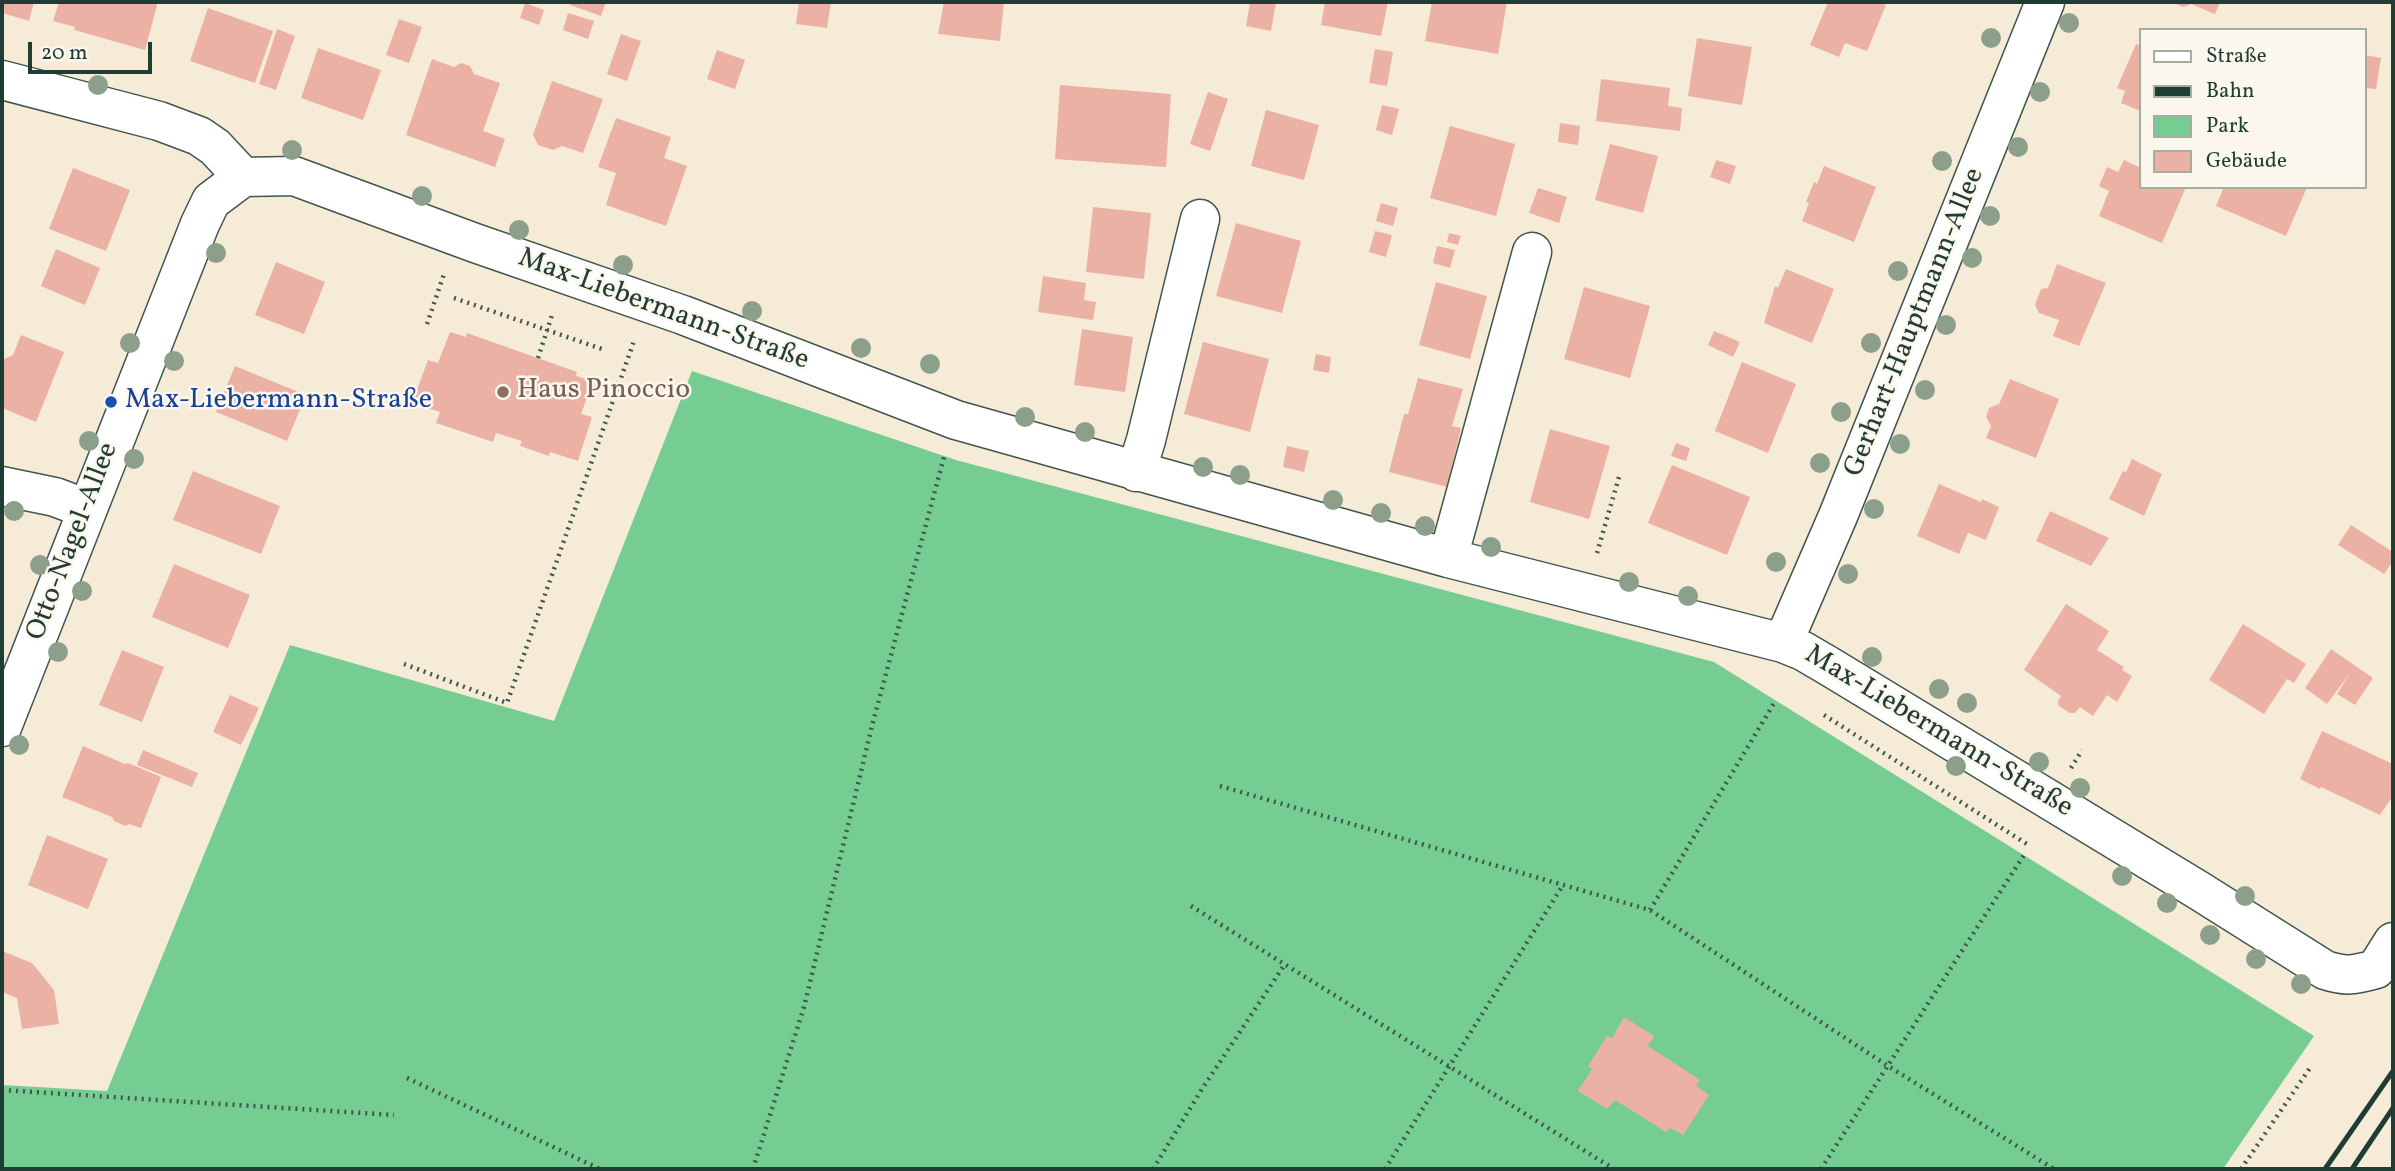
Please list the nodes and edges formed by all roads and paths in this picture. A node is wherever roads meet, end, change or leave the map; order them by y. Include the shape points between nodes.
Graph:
1 (2045, 2) edge
2 (2, 80) edge
3 (243, 177) junction
4 (1200, 219) dead end
5 (1532, 252) dead end
6 (444, 273) dead end
7 (454, 298) dead end
8 (553, 311) dead end
9 (427, 324) dead end
10 (547, 330) junction
11 (634, 340) dead end
12 (602, 349) dead end
13 (538, 358) dead end
14 (947, 446) dead end
15 (1136, 472) junction
16 (1619, 477) dead end
17 (2, 486) edge
18 (87, 509) junction
19 (1448, 558) junction
20 (1594, 562) dead end
21 (1783, 643) junction
22 (404, 664) dead end
23 (1776, 700) dead end
24 (1818, 711) dead end
25 (2, 727) edge
26 (1220, 786) dead end
27 (2030, 846) dead end
28 (2024, 855) dead end
29 (1563, 885) junction
30 (1191, 906) dead end
31 (1650, 910) junction
32 (2393, 942) edge
33 (1285, 964) junction
34 (2312, 1065) dead end
35 (1448, 1066) junction
36 (1888, 1066) junction
37 (407, 1078) dead end
38 (2, 1090) edge
39 (394, 1115) dead end
40 (600, 1169) edge
41 (753, 1169) edge
42 (1153, 1169) edge
43 (1385, 1169) edge
44 (1614, 1169) edge
45 (1821, 1169) edge
46 (2054, 1169) edge
47 (2241, 1169) edge

1 - 21 street, Gerhart-Hauptmann-Allee
2 - 3 street via 189,132 215,147
3 - 15 street, Max-Liebermann-Straße via 294,176 683,315 956,420
3 - 18 street, Otto-Nagel-Allee via 211,201 200,224
4 - 15 street
5 - 19 street
6 - 9 path
7 - 10 path
8 - 10 path
10 - 12 path
10 - 13 path
11 - 22 path via 507,703
14 - 41 path via 872,726 804,1007
15 - 19 street, Max-Liebermann-Straße
16 - 20 path
17 - 18 street
18 - 25 street, Otto-Nagel-Allee
19 - 21 street, Max-Liebermann-Straße
21 - 32 street, Max-Liebermann-Straße via 1803,650 2325,970 2341,976 2376,969
23 - 31 path
24 - 27 path
26 - 29 path
28 - 36 path
29 - 31 path
29 - 35 path
30 - 33 path
31 - 36 path
33 - 35 path
33 - 42 path
34 - 47 path
35 - 43 path
35 - 44 path
36 - 45 path
36 - 46 path
37 - 40 path
38 - 39 path

